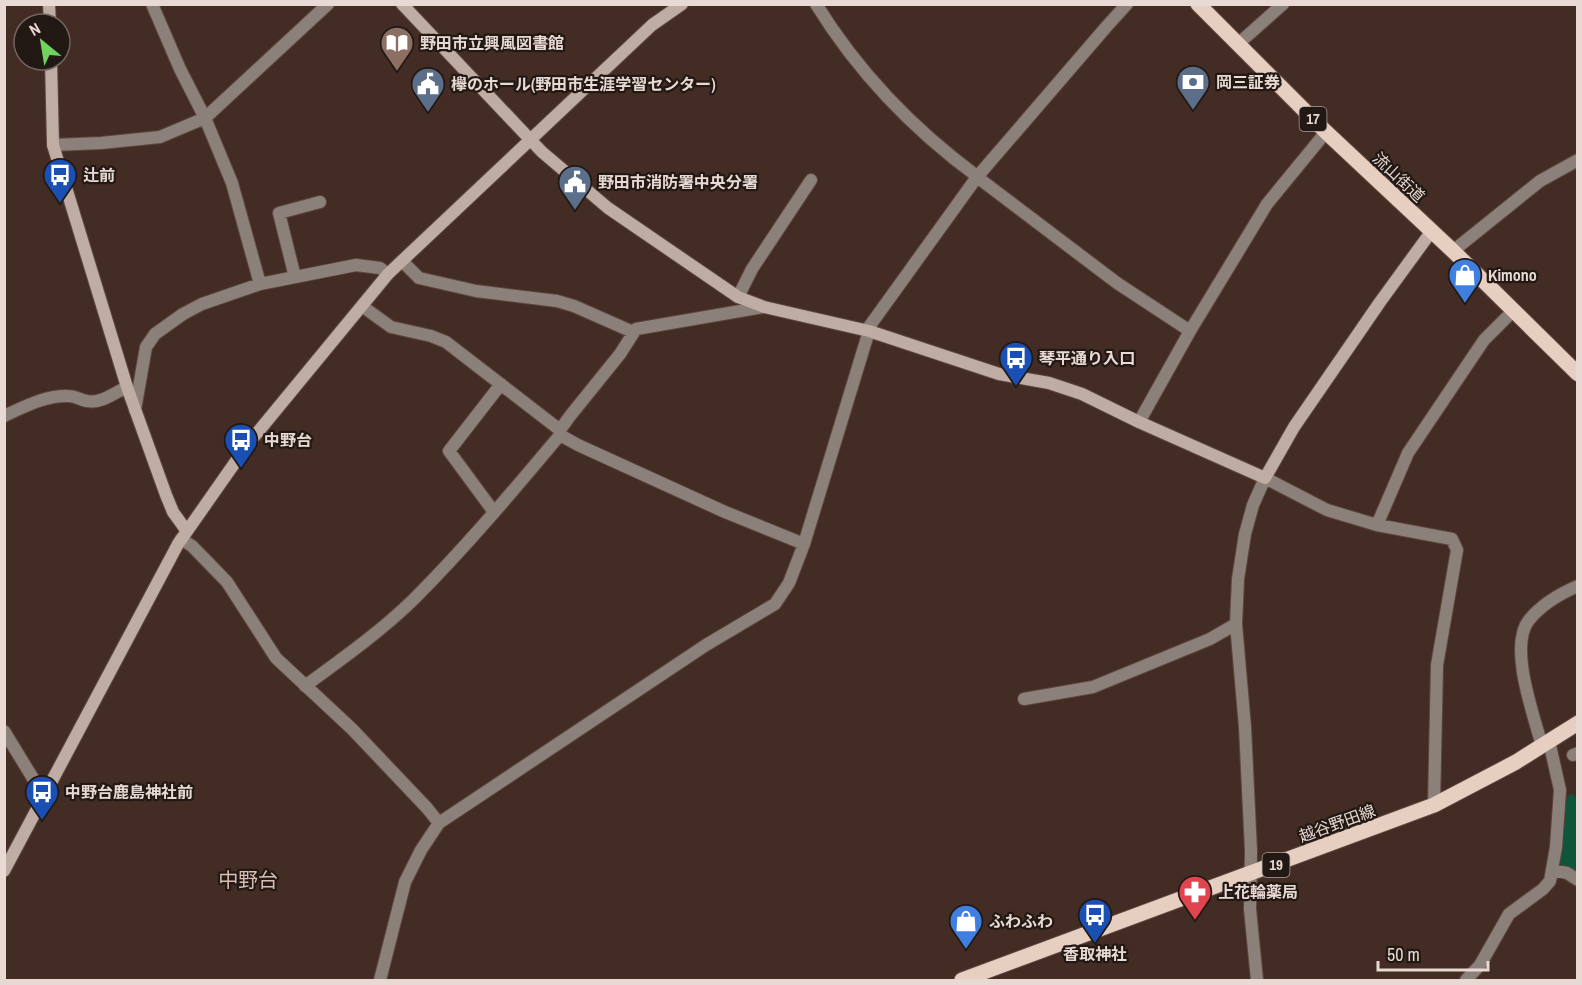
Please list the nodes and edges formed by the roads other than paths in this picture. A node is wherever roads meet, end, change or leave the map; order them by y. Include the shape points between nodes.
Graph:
1 (152, 4) edge
2 (328, 4) edge
3 (402, 4) edge
4 (682, 4) edge
5 (816, 4) edge
6 (1127, 4) edge
7 (1198, 4) edge
8 (1283, 4) edge
9 (1238, 44) junction
10 (51, 72) edge
11 (205, 118) junction
12 (1326, 132) junction
13 (529, 140) junction
14 (53, 145) junction
15 (1578, 160) edge
16 (978, 177) junction
17 (811, 180) dead end
18 (320, 202) dead end
19 (1431, 232) junction
20 (1453, 251) junction
21 (402, 261) junction
22 (388, 274) junction
23 (295, 277) junction
24 (260, 284) junction
25 (738, 297) junction
26 (362, 306) junction
27 (764, 307) junction
28 (1513, 310) junction
29 (867, 331) junction
30 (1190, 331) junction
31 (633, 332) junction
32 (1578, 374) edge
33 (501, 384) junction
34 (127, 387) junction
35 (135, 410) junction
36 (4, 416) edge
37 (1139, 422) junction
38 (560, 432) junction
39 (1265, 478) junction
40 (494, 512) junction
41 (1377, 525) junction
42 (184, 535) junction
43 (804, 544) junction
44 (1578, 586) edge
45 (1236, 624) junction
46 (305, 686) junction
47 (1024, 699) dead end
48 (1578, 723) edge
49 (4, 730) edge
50 (1546, 743) junction
51 (45, 798) junction
52 (1434, 805) junction
53 (439, 823) junction
54 (1552, 870) junction
55 (4, 871) edge
56 (1250, 874) junction
57 (1578, 880) edge
58 (380, 981) edge
59 (962, 981) edge
60 (1257, 981) edge
61 (1466, 981) edge

1 - 11 street
2 - 11 street
3 - 13 street
4 - 13 street via 652,25
5 - 16 street via 862,70 945,153
6 - 16 street
7 - 9 main road, 流山街道 / 17
8 - 9 street
9 - 12 main road, 流山街道 / 17
10 - 14 street
11 - 14 street via 160,137
11 - 24 street via 232,183
12 - 19 main road, 流山街道 / 17
12 - 30 street via 1267,204
13 - 21 street
13 - 25 street via 608,208
14 - 34 street
15 - 20 street via 1540,181
16 - 29 street
16 - 30 street via 1117,283
17 - 25 street
18 - 23 street via 279,213
19 - 20 main road, 流山街道 / 17
19 - 39 street via 1300,418
20 - 28 main road, 流山街道 / 17
21 - 22 street
21 - 31 street via 419,278 476,291 557,301
22 - 23 street via 380,268 356,265
22 - 26 street
23 - 24 street
24 - 35 street via 202,303 155,334 146,347
25 - 27 street
26 - 33 street via 391,327 446,342
26 - 42 street via 248,444
27 - 29 street
27 - 31 street
28 - 32 main road, 流山街道 / 17
28 - 41 street via 1484,339 1408,453
29 - 37 street via 999,374 1082,394
29 - 43 street
30 - 37 street
31 - 38 street
33 - 38 street
33 - 40 street via 449,451
34 - 35 street
34 - 36 street via 99,401 58,397
35 - 42 street
37 - 39 street
38 - 40 street
38 - 43 street via 673,488
39 - 41 street via 1327,510
39 - 45 street via 1245,534
40 - 46 street via 412,601
41 - 52 street via 1452,539 1457,550 1437,665
42 - 46 street via 227,582 276,658
42 - 51 street
43 - 53 street via 776,609 706,645
44 - 50 street via 1555,596 1528,621 1523,634 1521,654 1530,703
45 - 47 street via 1210,639 1093,687
45 - 56 street via 1248,768
46 - 53 street via 352,729
48 - 50 main road, 越谷野田線 / 19
49 - 51 street
50 - 52 main road, 越谷野田線 / 19
50 - 54 street via 1560,790
51 - 55 street
52 - 56 main road, 越谷野田線 / 19
53 - 58 street via 405,882
54 - 57 street
54 - 61 street via 1543,890 1506,918 1480,965
56 - 59 main road, 越谷野田線 / 19
56 - 60 street

